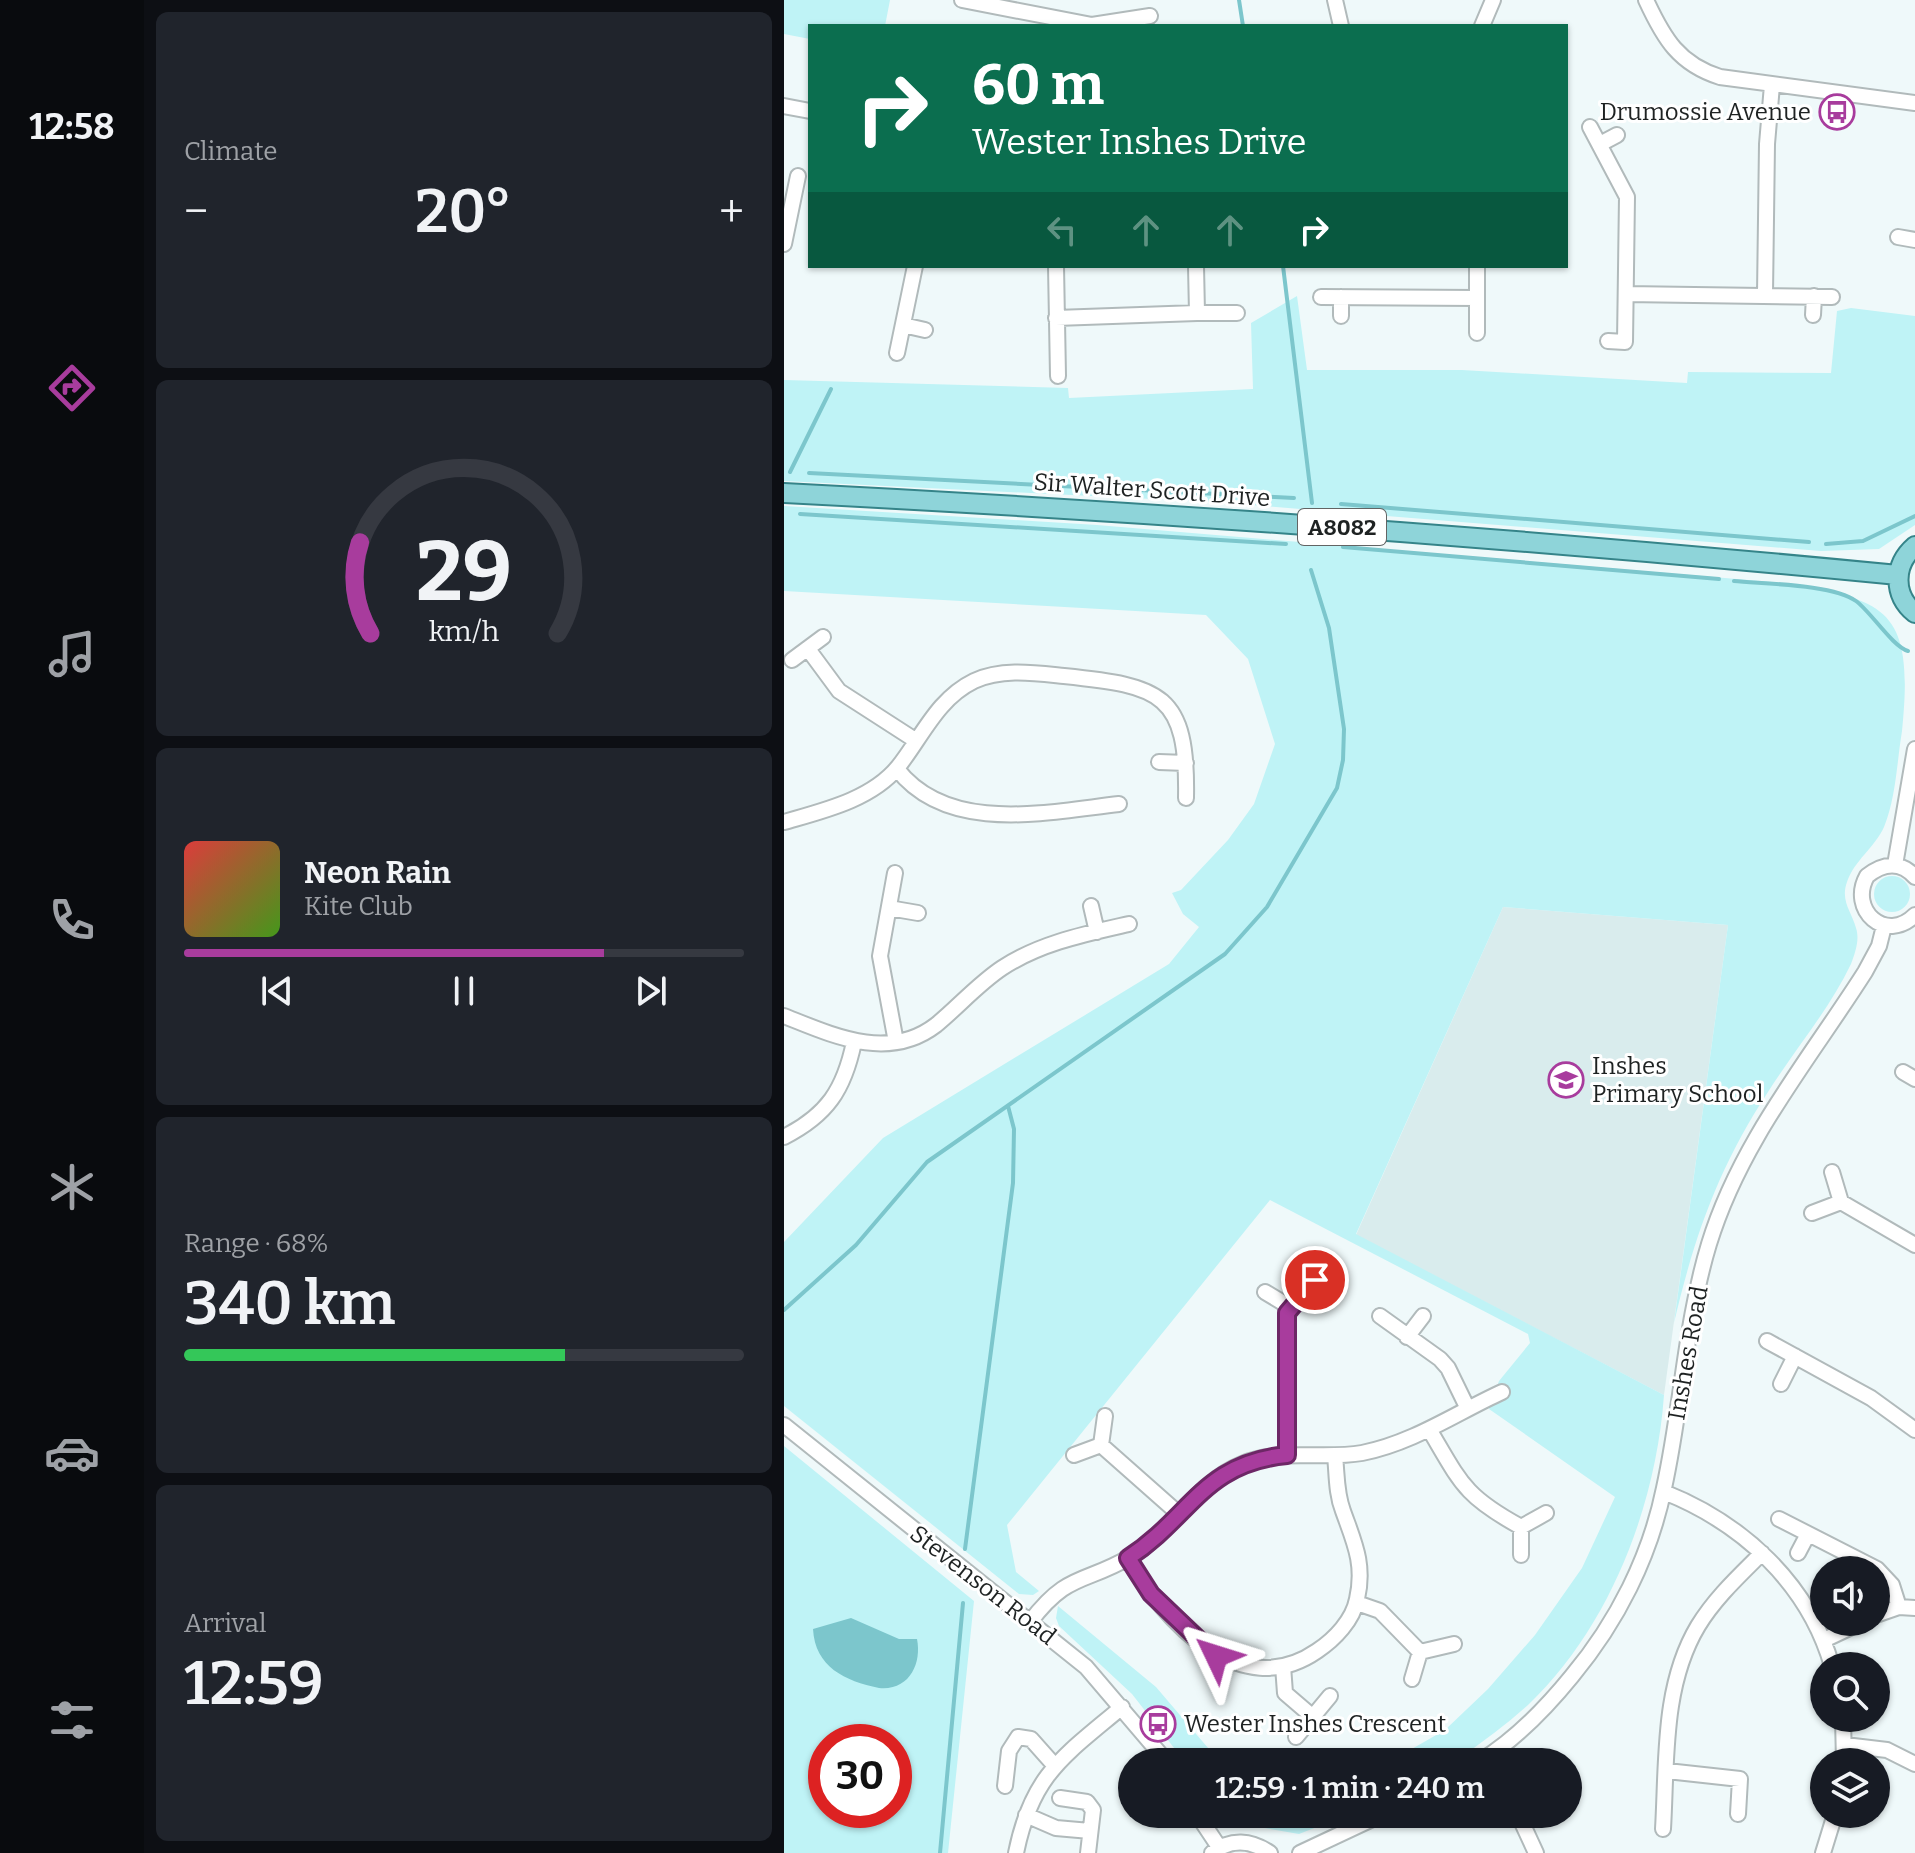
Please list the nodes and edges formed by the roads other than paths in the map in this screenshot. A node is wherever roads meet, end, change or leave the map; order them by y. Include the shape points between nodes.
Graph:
1 (962, 0) edge
2 (1147, 0) edge
3 (1335, 0) edge
4 (1493, 0) edge
5 (1646, 0) edge
6 (1150, 21) edge
7 (1087, 24) edge
8 (1106, 24) edge
9 (1341, 24) edge
10 (1483, 24) edge
11 (1772, 85) junction
12 (1915, 103) edge
13 (784, 106) edge
14 (808, 111) edge
15 (1590, 127) dead end
16 (1617, 135) dead end
17 (1600, 144) junction
18 (798, 176) dead end
19 (788, 199) edge
20 (1898, 237) dead end
21 (1915, 240) edge
22 (784, 244) edge
23 (915, 268) edge
24 (1056, 268) edge
25 (1196, 268) edge
26 (1477, 268) edge
27 (1626, 294) junction
28 (1765, 294) junction
29 (1814, 296) junction
30 (1321, 297) dead end
31 (1341, 297) junction
32 (1832, 297) dead end
33 (1477, 298) junction
34 (1197, 313) junction
35 (1237, 313) dead end
36 (1813, 315) dead end
37 (1341, 316) dead end
38 (1056, 318) junction
39 (903, 325) junction
40 (925, 330) dead end
41 (1477, 333) dead end
42 (1608, 341) dead end
43 (897, 353) dead end
44 (1058, 376) dead end
45 (784, 493) edge
46 (1915, 546) edge
47 (1898, 575) junction
48 (1915, 613) edge
49 (823, 637) dead end
50 (808, 649) junction
51 (792, 660) dead end
52 (915, 740) junction
53 (1915, 749) edge
54 (1159, 762) dead end
55 (1186, 763) junction
56 (897, 769) junction
57 (1186, 798) dead end
58 (1119, 804) dead end
59 (784, 822) edge
60 (1895, 865) junction
61 (895, 873) dead end
62 (1915, 877) edge
63 (1091, 906) dead end
64 (889, 908) junction
65 (918, 913) dead end
66 (1915, 915) edge
67 (1129, 924) dead end
68 (1884, 926) junction
69 (1097, 932) junction
70 (784, 1016) edge
71 (854, 1042) junction
72 (896, 1042) junction
73 (784, 1137) edge
74 (1832, 1172) dead end
75 (1841, 1202) junction
76 (1812, 1213) dead end
77 (1915, 1245) edge
78 (1315, 1280) dead end
79 (1265, 1292) dead end
80 (1290, 1307) junction
81 (1380, 1316) dead end
82 (1423, 1316) dead end
83 (1407, 1337) junction
84 (1767, 1341) dead end
85 (1795, 1356) junction
86 (1781, 1384) dead end
87 (1502, 1392) dead end
88 (1467, 1407) junction
89 (1105, 1416) dead end
90 (784, 1425) edge
91 (1429, 1429) junction
92 (1915, 1430) edge
93 (1101, 1445) junction
94 (1074, 1455) dead end
95 (1287, 1455) junction
96 (1335, 1456) junction
97 (1664, 1492) junction
98 (1546, 1513) dead end
99 (1179, 1514) junction
100 (1779, 1519) dead end
101 (1521, 1527) junction
102 (1808, 1534) junction
103 (1762, 1553) junction
104 (1798, 1553) dead end
105 (1521, 1555) dead end
106 (1128, 1558) junction
107 (1357, 1603) junction
108 (1899, 1607) junction
109 (1915, 1608) edge
110 (1890, 1610) edge
111 (1030, 1622) junction
112 (1832, 1636) edge
113 (1824, 1640) junction
114 (1454, 1644) dead end
115 (1420, 1652) junction
116 (1828, 1652) edge
117 (1283, 1666) junction
118 (1412, 1679) dead end
119 (1330, 1696) dead end
120 (1122, 1707) junction
121 (1313, 1717) junction
122 (1844, 1732) edge
123 (1296, 1737) dead end
124 (1845, 1745) junction
125 (1156, 1748) edge
126 (1496, 1748) edge
127 (1845, 1748) edge
128 (1915, 1764) edge
129 (1055, 1766) junction
130 (1667, 1771) junction
131 (1005, 1786) dead end
132 (1060, 1798) dead end
133 (1738, 1814) dead end
134 (1026, 1815) junction
135 (1204, 1828) edge
136 (1353, 1828) edge
137 (1524, 1828) edge
138 (1831, 1828) edge
139 (1663, 1829) dead end
140 (1090, 1831) junction
141 (1216, 1850) edge
142 (1016, 1853) edge
143 (1088, 1853) edge
144 (1270, 1853) edge
145 (1300, 1853) edge
146 (1536, 1853) edge
147 (1823, 1853) edge

1 - 7 street
2 - 6 street
3 - 9 street
4 - 10 street
5 - 11 street via 1681,59 1720,77
6 - 8 street
11 - 12 street
11 - 28 street
13 - 14 street
15 - 17 street
16 - 17 street
17 - 27 street via 1627,197
18 - 19 street
19 - 22 street
20 - 21 street
23 - 39 street
24 - 38 street
25 - 34 street
26 - 33 street
27 - 28 street
27 - 42 street via 1625,342
28 - 29 street
29 - 32 street
29 - 36 street
30 - 31 street
31 - 33 street
31 - 37 street
33 - 41 street
34 - 35 street
34 - 38 street
38 - 44 street
39 - 40 street
39 - 43 street
45 - 47 main road, Sir Walter Scott Drive / A8082 via 1248,520
46 - 47 main road
47 - 48 main road via 1904,601
49 - 50 street
50 - 51 street
50 - 52 street via 839,691
52 - 55 street via 935,713 975,680 1027,671 1140,686 1171,710 1186,745
52 - 56 street
53 - 60 street
54 - 55 street
55 - 57 street
56 - 58 street via 908,784 947,805 992,813
56 - 59 street via 850,801
60 - 62 street
60 - 68 street via 1875,869 1862,885 1861,906
61 - 64 street
63 - 69 street
64 - 65 street
64 - 72 street via 881,968
66 - 68 street via 1902,925
67 - 69 street
68 - 97 street, Inshes Road via 1865,972 1754,1139 1709,1242 1692,1310
69 - 72 street via 1025,954 932,1028
70 - 71 street
71 - 72 street
71 - 73 street via 830,1105
74 - 75 street
75 - 76 street
75 - 77 street
78 - 80 street
79 - 80 street
80 - 95 street via 1285,1338
81 - 83 street
82 - 83 street
83 - 88 street via 1448,1368
84 - 85 street
85 - 86 street
85 - 92 street via 1871,1398
87 - 88 street
88 - 91 street
89 - 93 street
90 - 111 street, Stevenson Road
91 - 96 street via 1382,1448
91 - 101 street via 1476,1501
93 - 94 street
93 - 99 street
95 - 96 street
95 - 99 street via 1263,1457 1221,1475
96 - 107 street via 1338,1493 1360,1555
97 - 103 street via 1721,1519
97 - 126 street, Inshes Road via 1635,1580 1596,1647 1547,1706
98 - 101 street
99 - 106 street via 1158,1539
100 - 102 street
101 - 105 street
102 - 104 street
102 - 108 street via 1877,1569 1892,1585
103 - 113 street via 1788,1580
103 - 130 street via 1716,1601 1683,1656 1673,1692
106 - 111 street via 1058,1590
106 - 117 street via 1151,1594 1216,1656 1263,1669
107 - 115 street via 1380,1611
107 - 117 street via 1326,1645
108 - 109 street
108 - 110 street
111 - 120 street, Stevenson Road via 1086,1667
112 - 113 street
113 - 116 street
114 - 115 street
115 - 118 street
117 - 121 street via 1285,1693
119 - 121 street
120 - 125 street, Stevenson Road
120 - 129 street
121 - 123 street
122 - 124 street
124 - 127 street
124 - 128 street via 1887,1750
129 - 131 street via 1031,1739 1018,1737 1009,1751
129 - 134 street via 1043,1777
130 - 133 street via 1740,1779
130 - 139 street
132 - 140 street via 1087,1802 1093,1810
134 - 140 street via 1056,1828
134 - 142 street
135 - 141 street
136 - 145 street
137 - 146 street
138 - 147 street
140 - 143 street
141 - 144 street via 1246,1842

